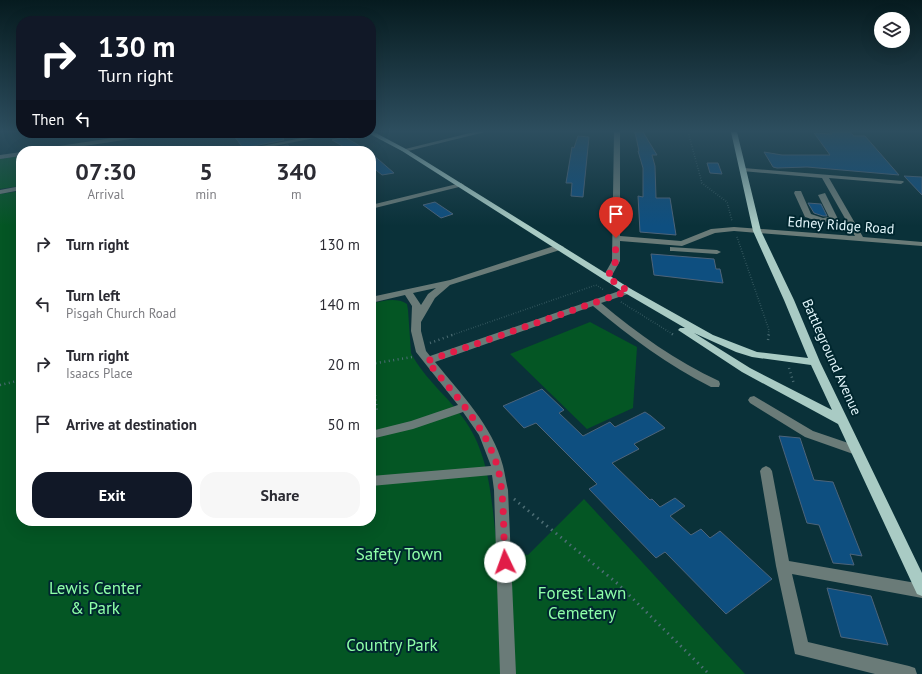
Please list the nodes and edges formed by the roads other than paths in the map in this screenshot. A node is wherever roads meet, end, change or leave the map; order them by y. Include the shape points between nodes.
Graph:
1 (426, 163) edge
2 (616, 163) edge
3 (742, 163) edge
4 (744, 170) junction
5 (824, 176) junction
6 (901, 182) dead end
7 (461, 185) junction
8 (16, 189) edge
9 (0, 192) edge
10 (798, 193) dead end
11 (822, 195) dead end
12 (376, 206) edge
13 (757, 231) junction
14 (616, 238) junction
15 (861, 240) junction
16 (922, 244) edge
17 (560, 247) junction
18 (641, 247) dead end
19 (717, 252) dead end
20 (607, 277) junction
21 (452, 282) junction
22 (406, 292) junction
23 (633, 293) junction
24 (376, 299) edge
25 (595, 302) junction
26 (418, 320) junction
27 (425, 358) junction
28 (815, 362) junction
29 (714, 384) dead end
30 (754, 400) dead end
31 (465, 407) junction
32 (843, 421) junction
33 (376, 434) edge
34 (856, 450) junction
35 (498, 470) junction
36 (766, 470) dead end
37 (376, 481) edge
38 (783, 566) junction
39 (922, 590) edge
40 (508, 674) edge
41 (909, 674) edge

1 - 7 main road
2 - 14 street
3 - 4 main road, Battleground Avenue
4 - 5 street
4 - 13 main road, Battleground Avenue
5 - 6 street
5 - 15 street
7 - 12 street
7 - 17 main road
8 - 9 street
10 - 11 street via 808,215 814,218 834,219
13 - 14 street, Edney Ridge Road via 714,231 676,244
13 - 15 street, Edney Ridge Road
13 - 28 main road, Battleground Avenue
14 - 20 street via 615,265
15 - 16 street, Edney Ridge Road
17 - 20 main road
17 - 21 street
18 - 19 street
20 - 23 main road
21 - 22 street
21 - 26 street via 431,296
22 - 24 street
22 - 26 street via 417,306
23 - 25 street
23 - 28 main road via 692,329 740,350 764,356
23 - 32 main road via 733,362
25 - 27 street
25 - 29 street via 640,341 689,372
26 - 27 street via 417,341
27 - 31 street
28 - 32 main road, Battleground Avenue
30 - 34 street via 809,434
31 - 33 street via 413,425
31 - 35 street via 484,434
32 - 34 main road, Battleground Avenue
34 - 39 main road, Battleground Avenue
35 - 37 street
35 - 40 street via 505,562
36 - 38 street
38 - 39 street
38 - 41 street via 801,648

